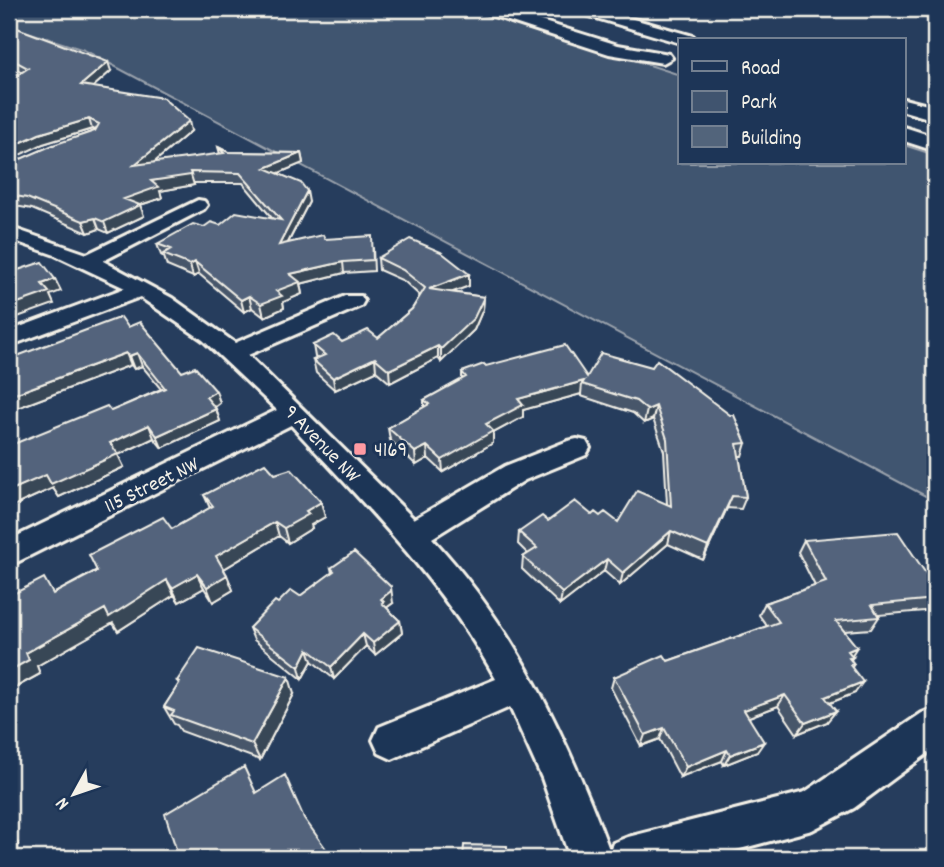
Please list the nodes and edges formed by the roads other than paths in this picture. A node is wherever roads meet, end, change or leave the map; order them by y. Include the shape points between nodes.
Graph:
1 (487, 9) edge
2 (512, 9) edge
3 (582, 9) edge
4 (603, 9) edge
5 (680, 38) edge
6 (692, 38) edge
7 (671, 61) edge
8 (9, 70) edge
9 (15, 83) edge
10 (906, 106) edge
11 (935, 114) edge
12 (906, 135) edge
13 (935, 144) edge
14 (198, 205) dead end
15 (9, 233) edge
16 (87, 262) junction
17 (141, 289) junction
18 (353, 301) dead end
19 (9, 338) edge
20 (232, 353) junction
21 (293, 413) junction
22 (577, 448) dead end
23 (412, 535) junction
24 (9, 554) edge
25 (519, 686) junction
26 (935, 726) edge
27 (393, 740) dead end
28 (592, 858) edge
29 (628, 858) edge

1 - 7 highway via 615,50
2 - 7 highway
3 - 5 highway
4 - 6 highway
8 - 9 street via 22,76
10 - 11 highway
12 - 13 highway
14 - 16 street
15 - 16 street, 9 Avenue NW
16 - 17 street, 9 Avenue NW
17 - 19 street
17 - 20 street, 9 Avenue NW
18 - 20 street
20 - 21 street, 9 Avenue NW
21 - 23 street, 9 Avenue NW
21 - 24 street, 115 Street NW
22 - 23 street via 515,473
23 - 25 street, 9 Avenue NW via 472,609
25 - 27 street
25 - 28 street, 9 Avenue NW via 565,784
26 - 29 street via 812,810

